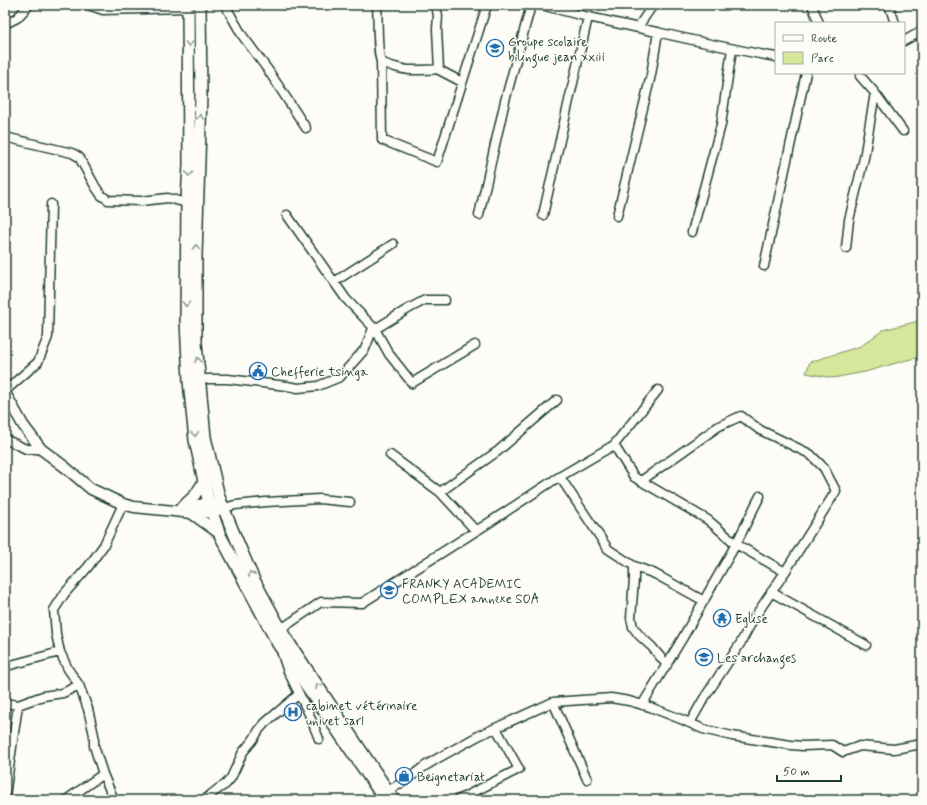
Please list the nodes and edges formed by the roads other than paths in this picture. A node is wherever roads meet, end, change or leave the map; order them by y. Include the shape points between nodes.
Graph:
1 (29, 5) edge
2 (88, 5) edge
3 (200, 5) edge
4 (226, 5) edge
5 (378, 5) edge
6 (436, 5) edge
7 (487, 5) edge
8 (531, 5) edge
9 (541, 5) edge
10 (653, 5) edge
11 (812, 5) edge
12 (889, 5) edge
13 (188, 6) edge
14 (565, 8) edge
15 (588, 17) junction
16 (818, 22) edge
17 (895, 22) edge
18 (5, 24) edge
19 (638, 27) junction
20 (922, 31) edge
21 (658, 32) junction
22 (905, 40) edge
23 (732, 49) junction
24 (775, 57) edge
25 (381, 61) junction
26 (439, 69) junction
27 (806, 74) edge
28 (862, 74) edge
29 (462, 82) junction
30 (875, 93) junction
31 (306, 128) dead end
32 (902, 131) dead end
33 (5, 135) edge
34 (187, 203) junction
35 (51, 204) dead end
36 (287, 215) dead end
37 (479, 215) dead end
38 (543, 215) dead end
39 (617, 216) dead end
40 (692, 232) dead end
41 (393, 244) dead end
42 (846, 248) dead end
43 (764, 266) dead end
44 (334, 282) junction
45 (445, 300) dead end
46 (376, 329) junction
47 (475, 345) dead end
48 (200, 379) junction
49 (658, 390) dead end
50 (5, 392) edge
51 (557, 400) dead end
52 (5, 439) edge
53 (614, 444) junction
54 (41, 449) junction
55 (390, 455) dead end
56 (560, 477) junction
57 (204, 481) junction
58 (641, 481) junction
59 (440, 492) junction
60 (760, 496) dead end
61 (350, 502) dead end
62 (123, 504) junction
63 (222, 505) junction
64 (211, 508) junction
65 (178, 509) junction
66 (191, 513) junction
67 (476, 531) junction
68 (219, 533) junction
69 (736, 544) junction
70 (634, 566) junction
71 (785, 572) junction
72 (771, 592) junction
73 (704, 601) junction
74 (281, 629) junction
75 (278, 644) junction
76 (866, 645) dead end
77 (60, 652) junction
78 (5, 665) edge
79 (666, 665) junction
80 (79, 686) junction
81 (298, 694) junction
82 (553, 702) junction
83 (5, 703) edge
84 (18, 705) junction
85 (642, 705) junction
86 (690, 723) junction
87 (496, 728) junction
88 (319, 739) dead end
89 (922, 744) edge
90 (103, 774) junction
91 (588, 779) dead end
92 (5, 796) edge
93 (389, 797) edge
94 (66, 800) edge
95 (114, 800) edge
96 (204, 800) edge
97 (458, 800) edge

1 - 18 street via 17,18
2 - 13 street via 103,10
48 -> 3 main road via 196,343 201,95
4 - 31 street via 242,35
5 - 25 street
6 - 26 street
7 - 29 street
8 - 37 street via 505,101
9 - 14 street
10 - 19 street
11 - 16 street
12 - 17 street
13 -> 34 main road
14 - 15 street
15 - 19 street
15 - 38 street
19 - 21 street
20 - 22 street
21 - 23 street
21 - 39 street via 651,75
23 - 24 street
23 - 40 street via 721,125
25 - 26 street via 410,70
25 - 29 street via 382,140 437,162
26 - 29 street
27 - 43 street
28 - 30 street
30 - 32 street
30 - 42 street via 864,158 849,220
33 - 34 street via 77,155 101,195 108,200 141,201 168,198
34 -> 57 main road via 186,320 189,381
35 - 50 street via 48,337 38,362
36 - 44 street
41 - 44 street
44 - 46 street via 346,299
45 - 46 street via 425,300
46 - 47 street via 389,354 412,383
46 - 48 street via 372,331 365,349 340,377 318,386 298,388
48 - 63 main road via 205,438
49 - 53 street
50 - 54 street via 23,425
51 - 59 street via 498,452
52 - 54 street via 26,449
53 - 56 street
53 - 58 street via 634,477
54 - 62 street via 91,489
55 - 59 street
56 - 67 street
56 - 70 street via 608,549
57 - 64 main road
57 - 65 street via 196,495
58 - 69 street via 708,520
58 - 71 street via 719,426 741,416 760,430 810,454 824,468 836,491
59 - 67 street
60 - 69 street
61 - 63 street via 319,499
62 - 65 street
62 - 77 street via 104,546 54,610
63 - 64 street
74 -> 63 main road via 253,578
64 - 65 street
64 - 66 street
64 - 68 main road
65 - 66 street
66 - 68 street
67 - 74 street via 362,603 321,602
68 - 75 main road
69 - 71 street
69 - 73 street
70 - 73 street via 655,574
70 - 79 street via 631,604 633,627
71 - 72 street
72 - 76 street
72 - 86 street
73 - 79 street
93 -> 74 main road
75 - 81 street
75 - 93 main road
77 - 78 street
77 - 80 street
79 - 85 street
80 - 84 street
80 - 90 street via 88,709 94,746
81 - 88 street
81 - 96 street via 259,730 243,752 226,784
82 - 85 street via 611,698
82 - 87 street
82 - 91 street
83 - 84 street
84 - 92 street
85 - 86 street
86 - 89 street via 732,736 791,746 832,744 843,752 860,746 894,749
87 - 93 street via 425,766
87 - 97 street via 519,769
90 - 94 street
90 - 95 street

